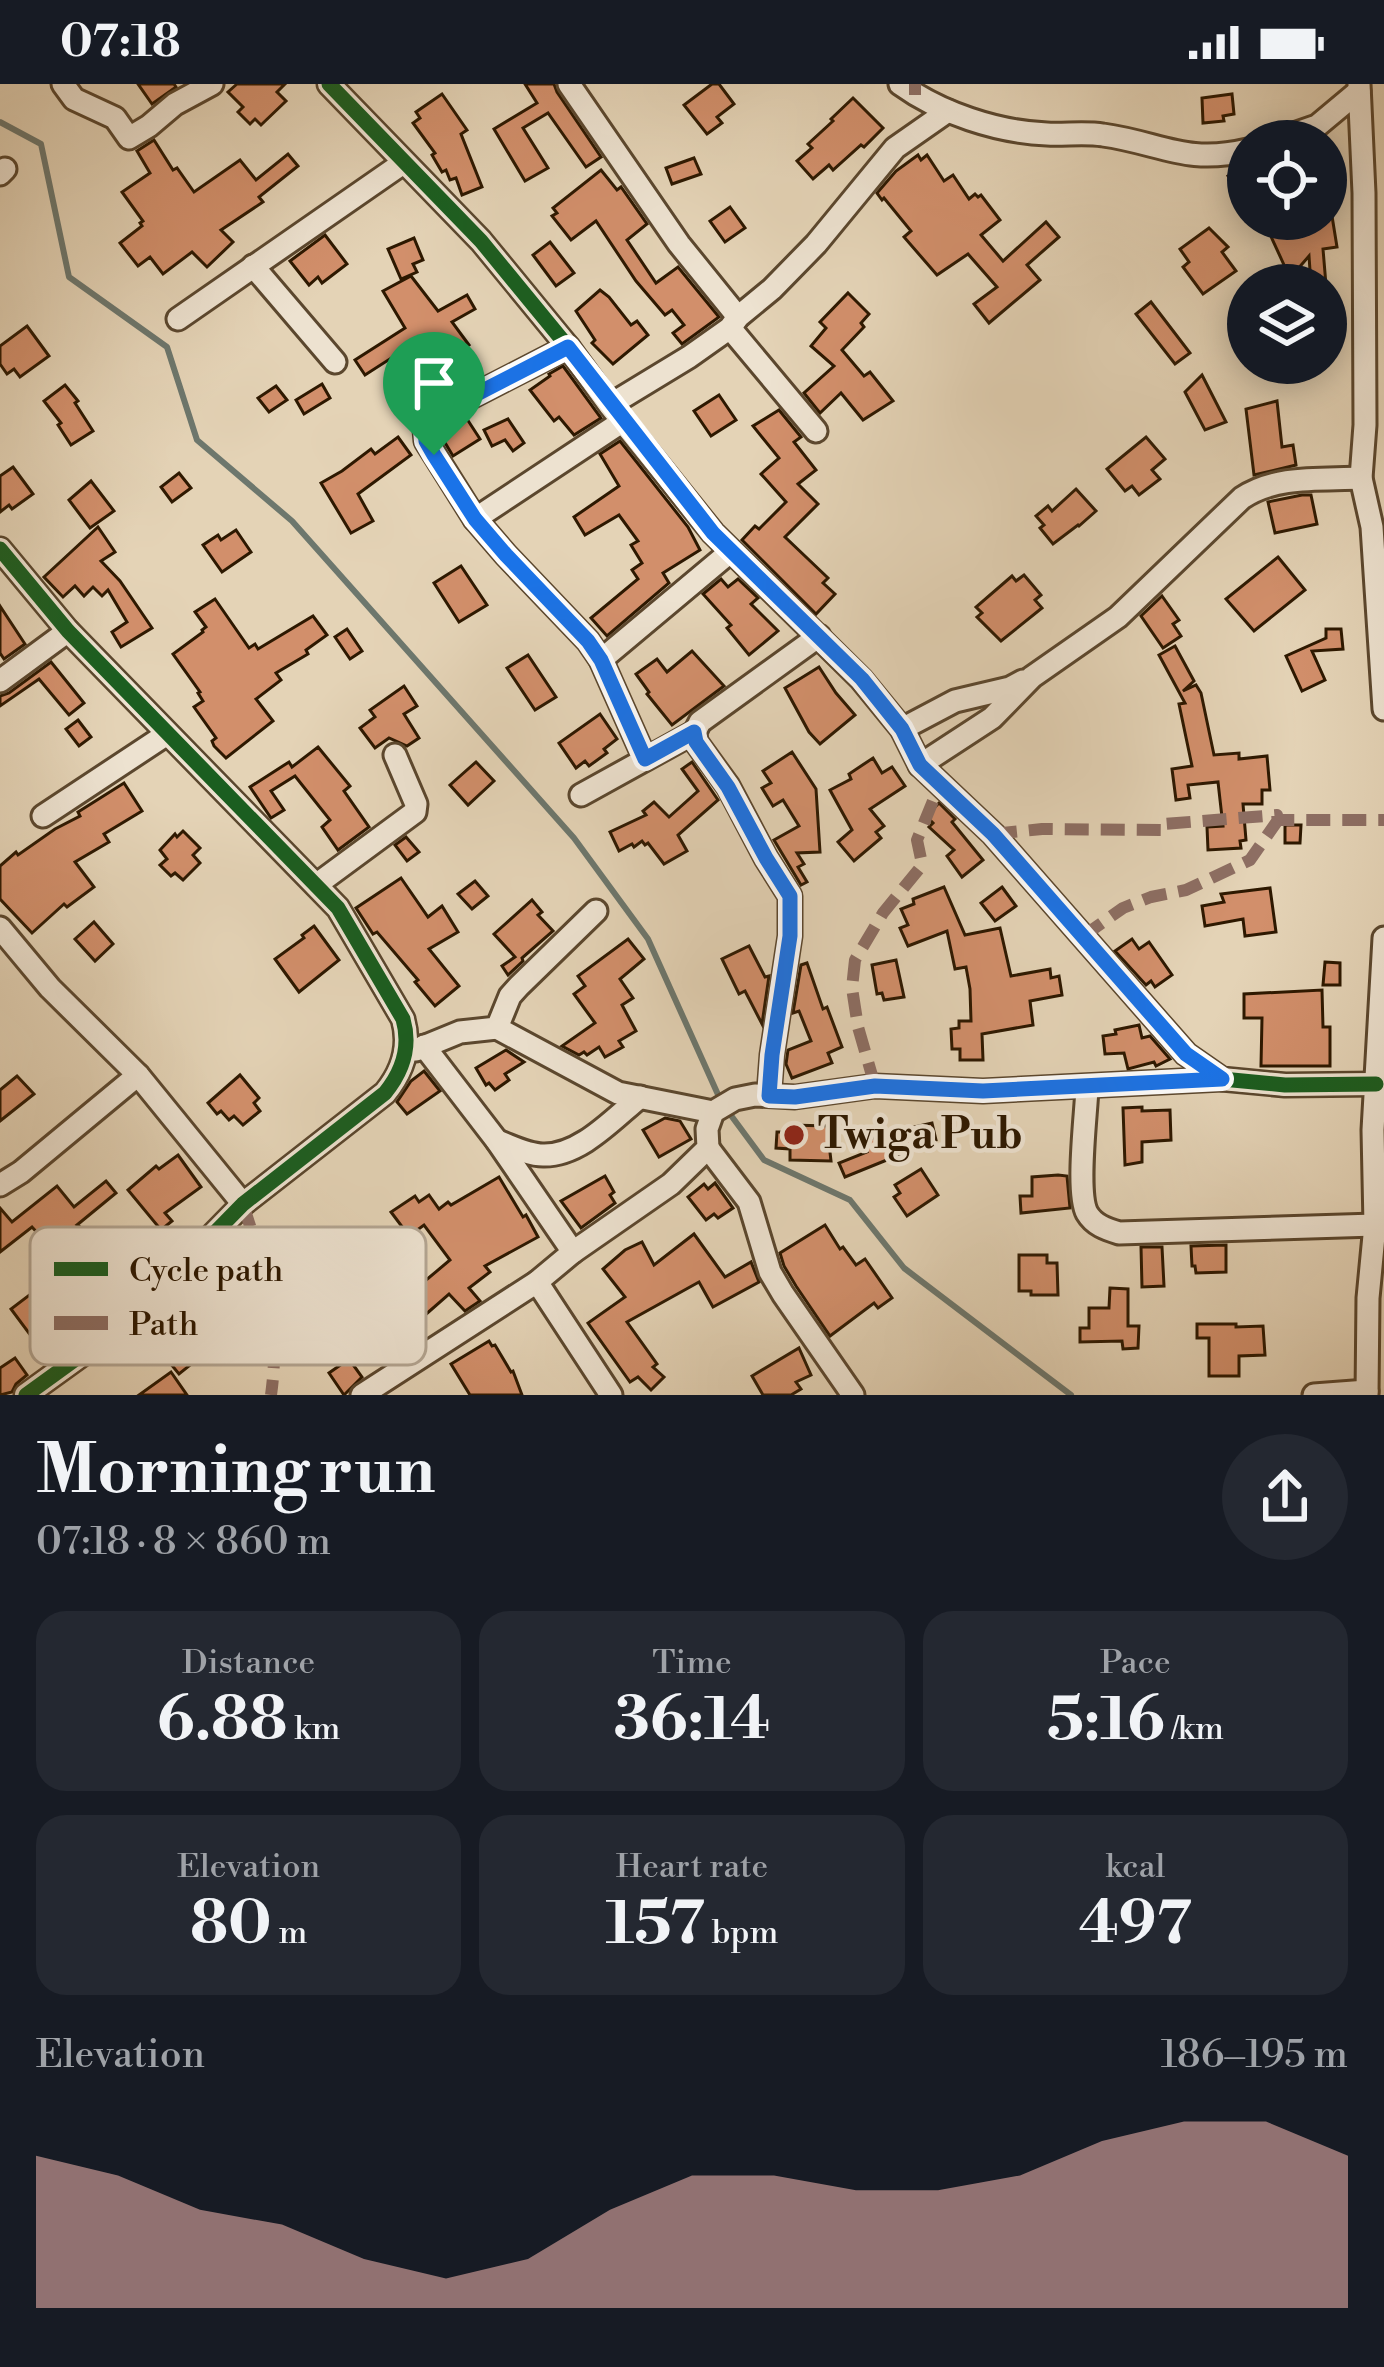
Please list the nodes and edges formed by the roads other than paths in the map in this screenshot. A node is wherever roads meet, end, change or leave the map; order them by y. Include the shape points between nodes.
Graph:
1 (63, 84) edge
2 (212, 84) edge
3 (329, 84) edge
4 (568, 84) edge
5 (899, 84) edge
6 (1359, 87) edge
7 (948, 111) junction
8 (1323, 120) edge
9 (1227, 155) edge
10 (403, 163) junction
11 (1374, 232) edge
12 (254, 266) junction
13 (178, 319) dead end
14 (734, 322) junction
15 (568, 347) junction
16 (335, 362) dead end
17 (616, 412) junction
18 (1365, 425) junction
19 (816, 431) dead end
20 (1384, 447) edge
21 (1361, 478) junction
22 (475, 519) junction
23 (1378, 520) edge
24 (0, 549) edge
25 (730, 552) junction
26 (68, 632) junction
27 (819, 636) junction
28 (601, 660) junction
29 (1032, 677) junction
30 (0, 681) edge
31 (1384, 709) edge
32 (902, 729) junction
33 (694, 732) junction
34 (167, 734) junction
35 (395, 755) dead end
36 (645, 759) junction
37 (920, 765) junction
38 (580, 795) dead end
39 (43, 816) dead end
40 (316, 885) junction
41 (596, 911) dead end
42 (0, 928) edge
43 (1384, 938) edge
44 (497, 1028) junction
45 (415, 1051) junction
46 (138, 1075) junction
47 (1222, 1079) junction
48 (1376, 1084) junction
49 (1087, 1088) junction
50 (769, 1096) junction
51 (640, 1097) junction
52 (713, 1112) junction
53 (1378, 1126) edge
54 (497, 1141) junction
55 (708, 1148) junction
56 (0, 1185) edge
57 (243, 1204) junction
58 (1375, 1225) junction
59 (220, 1227) edge
60 (573, 1252) junction
61 (537, 1282) junction
62 (426, 1362) edge
63 (67, 1365) edge
64 (422, 1365) edge
65 (390, 1388) edge
66 (1367, 1393) edge
67 (26, 1395) edge
68 (362, 1395) edge
69 (611, 1395) edge
70 (853, 1395) edge
71 (1314, 1395) edge

1 - 2 street via 74,99 116,118 129,138
3 - 10 street
4 - 14 street
5 - 7 street
6 - 8 street
6 - 11 street
7 - 9 street via 1042,134 1101,134 1197,157
7 - 14 street via 895,148 816,244
10 - 12 street
10 - 15 street
11 - 18 street
12 - 13 street
12 - 16 street
14 - 17 street
14 - 19 street
15 - 17 street
15 - 22 street via 427,423 426,441
17 - 22 street
17 - 25 street
18 - 20 street
18 - 21 street
21 - 23 street
21 - 29 street via 1258,487 1118,617
22 - 28 street
23 - 31 street
24 - 26 street
25 - 27 street
25 - 28 street
26 - 30 street
26 - 34 street
27 - 32 street
27 - 33 street
28 - 36 street
29 - 32 street via 955,701
29 - 37 street via 992,718
32 - 37 street
33 - 36 street
33 - 50 street via 790,896
34 - 39 street
34 - 40 street
35 - 40 street via 415,812
36 - 38 street
37 - 47 street via 993,834 1186,1054
40 - 45 street via 338,908
41 - 44 street via 510,996
42 - 46 street
43 - 48 street
44 - 45 street via 460,1032
44 - 51 street via 603,1087
45 - 54 street
45 - 57 street via 385,1093
46 - 56 street
46 - 57 street
47 - 48 street
47 - 49 street
48 - 53 street
49 - 50 street via 875,1086
49 - 58 street via 1085,1210 1104,1229
50 - 52 street via 735,1099
51 - 52 street
51 - 54 street via 559,1153
52 - 55 street
53 - 58 street
54 - 60 street
55 - 60 street
55 - 70 street via 748,1202 770,1272
57 - 59 street
58 - 66 street
60 - 61 street
61 - 62 street
61 - 69 street
63 - 67 street
64 - 65 street
65 - 68 street
66 - 71 street

